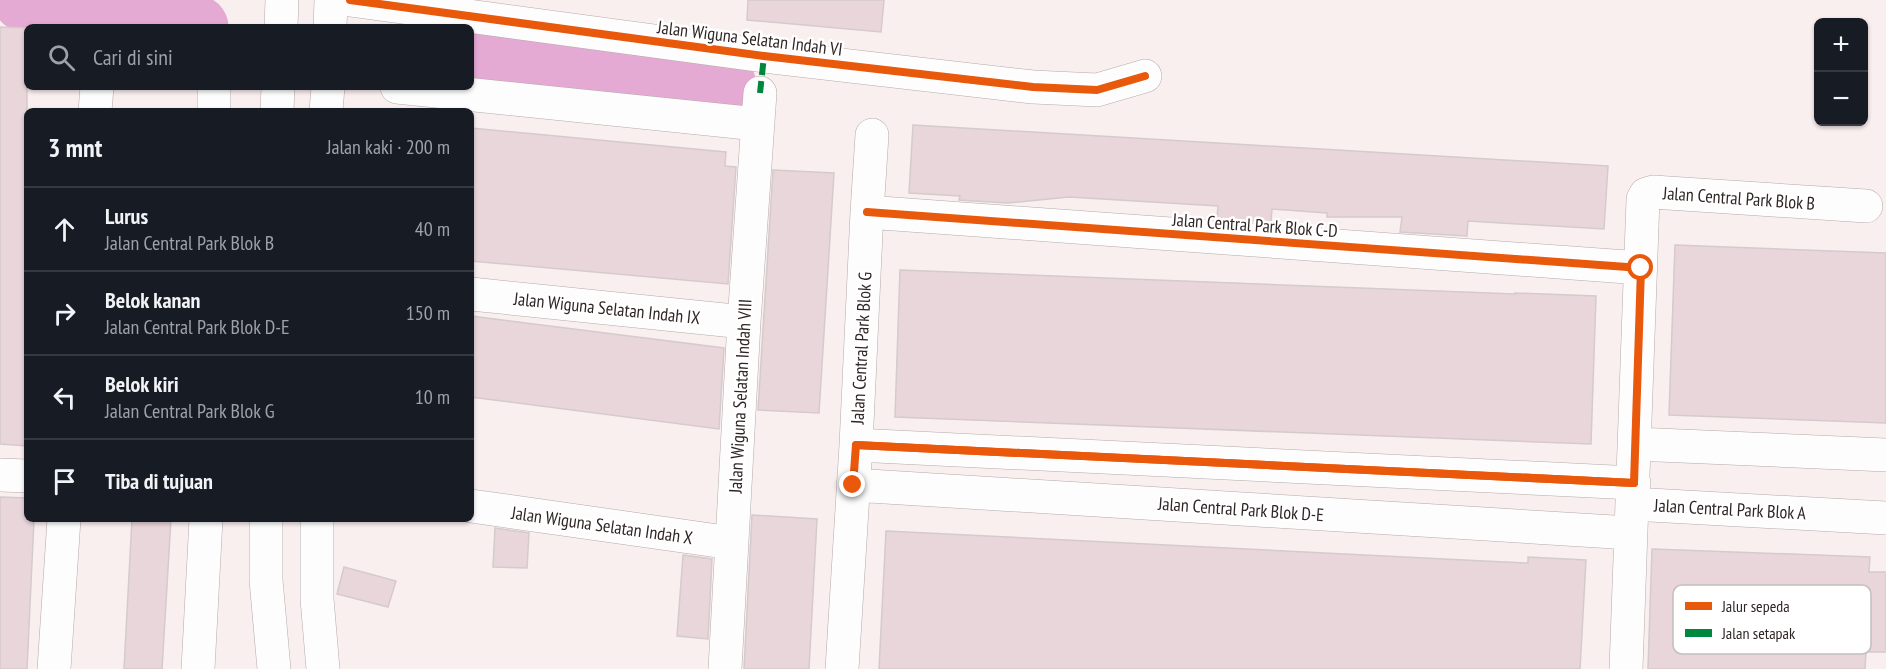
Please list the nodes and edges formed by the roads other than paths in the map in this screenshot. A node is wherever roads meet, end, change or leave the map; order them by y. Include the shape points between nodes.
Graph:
1 (336, 10) edge
2 (466, 24) edge
3 (474, 25) edge
4 (1145, 76) dead end
5 (97, 90) edge
6 (214, 90) edge
7 (278, 90) edge
8 (328, 90) edge
9 (449, 90) edge
10 (95, 108) edge
11 (214, 108) edge
12 (277, 108) edge
13 (326, 108) edge
14 (872, 135) dead end
15 (1866, 206) dead end
16 (867, 212) junction
17 (1641, 268) junction
18 (474, 294) edge
19 (744, 322) junction
20 (1635, 444) junction
21 (856, 445) junction
22 (1886, 455) edge
23 (0, 475) edge
24 (24, 476) edge
25 (853, 485) junction
26 (474, 506) edge
27 (1632, 507) junction
28 (1886, 518) edge
29 (64, 522) edge
30 (206, 522) edge
31 (266, 522) edge
32 (317, 522) edge
33 (732, 543) junction
34 (54, 669) edge
35 (198, 669) edge
36 (274, 669) edge
37 (323, 669) edge
38 (725, 669) edge
39 (842, 669) edge
40 (1626, 669) edge

1 - 2 street, Jalan Wiguna Selatan Indah VI
3 - 4 street, Jalan Wiguna Selatan Indah VI via 1033,87 1097,90
5 - 10 street
6 - 11 street
7 - 12 street
8 - 13 street
9 - 19 street, Jalan Wiguna Selatan Indah VIII via 759,108
14 - 16 street, Jalan Central Park Blok G
15 - 17 street, Jalan Central Park Blok B via 1653,192 1643,199
16 - 17 street, Jalan Central Park Blok C-D
16 - 21 street, Jalan Central Park Blok G
17 - 20 street, Jalan Central Park Blok B
18 - 19 street, Jalan Wiguna Selatan Indah IX
19 - 33 street, Jalan Wiguna Selatan Indah VIII
20 - 22 street
20 - 27 street, Jalan Central Park Blok B
21 - 25 street, Jalan Central Park Blok G
21 - 27 street
23 - 24 street
25 - 27 street, Jalan Central Park Blok D-E
25 - 39 street, Jalan Central Park Blok G
26 - 33 street, Jalan Wiguna Selatan Indah X
27 - 28 street, Jalan Central Park Blok A
27 - 40 street
29 - 34 street
30 - 35 street
31 - 36 street via 266,580
32 - 37 street via 317,599
33 - 38 street, Jalan Wiguna Selatan Indah VIII

